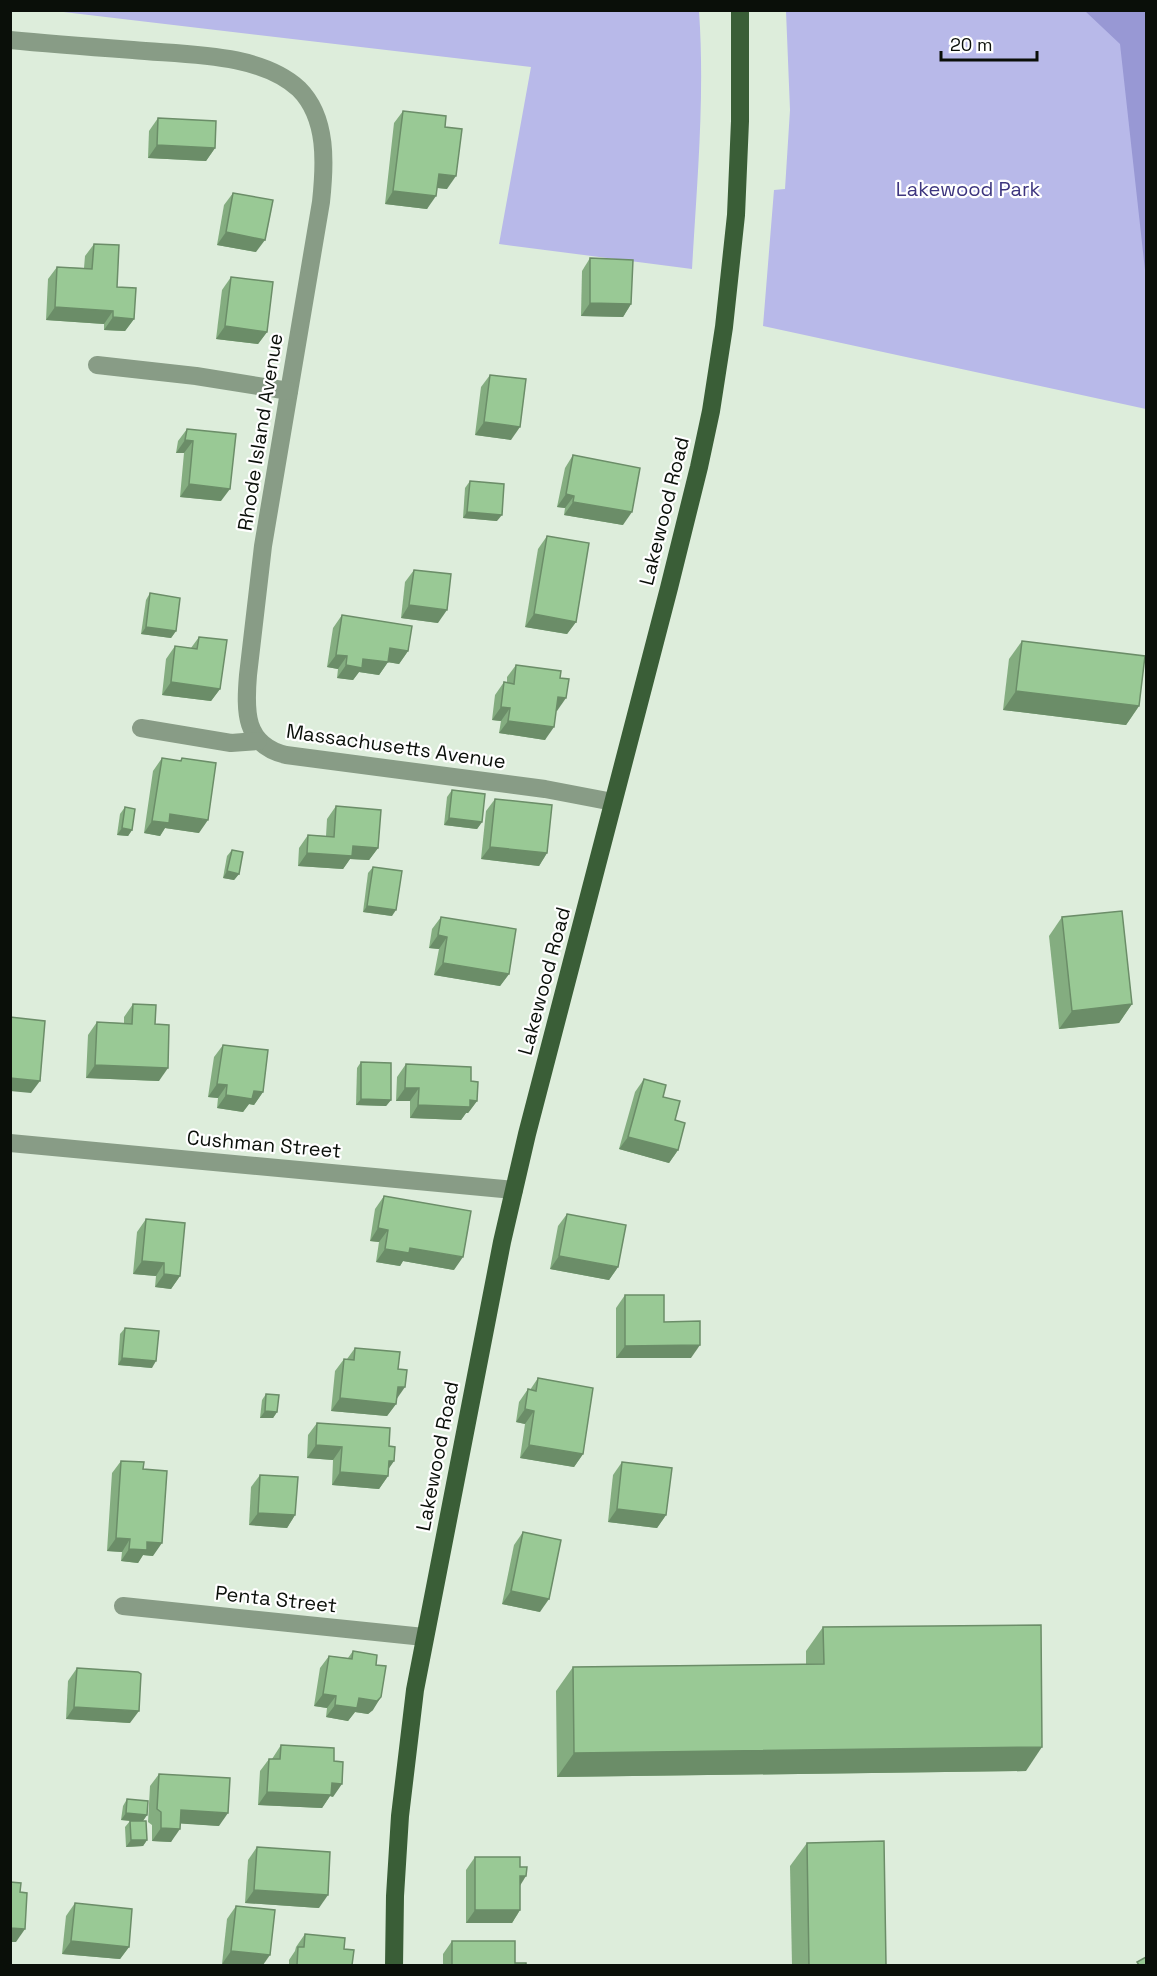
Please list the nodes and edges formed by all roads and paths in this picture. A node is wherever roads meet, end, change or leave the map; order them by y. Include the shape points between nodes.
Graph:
1 (740, 10) edge
2 (10, 40) edge
3 (97, 365) dead end
4 (289, 391) junction
5 (141, 728) dead end
6 (258, 741) junction
7 (613, 802) junction
8 (10, 1143) edge
9 (514, 1190) junction
10 (123, 1606) dead end
11 (424, 1637) junction
12 (394, 1965) edge

1 - 7 main road, Lakewood Road via 736,203 718,370 699,467
2 - 4 street, Rhode Island Avenue via 204,56 270,71 299,90 312,107 320,129 324,165
3 - 4 street
4 - 6 street, Rhode Island Avenue via 263,546 246,695 249,724
5 - 6 street, Massachusetts Avenue via 231,743
6 - 7 street, Massachusetts Avenue via 286,755
7 - 9 main road, Lakewood Road
8 - 9 street, Cushman Street
9 - 11 main road, Lakewood Road
10 - 11 street, Penta Street
11 - 12 main road, Lakewood Road via 400,1816

